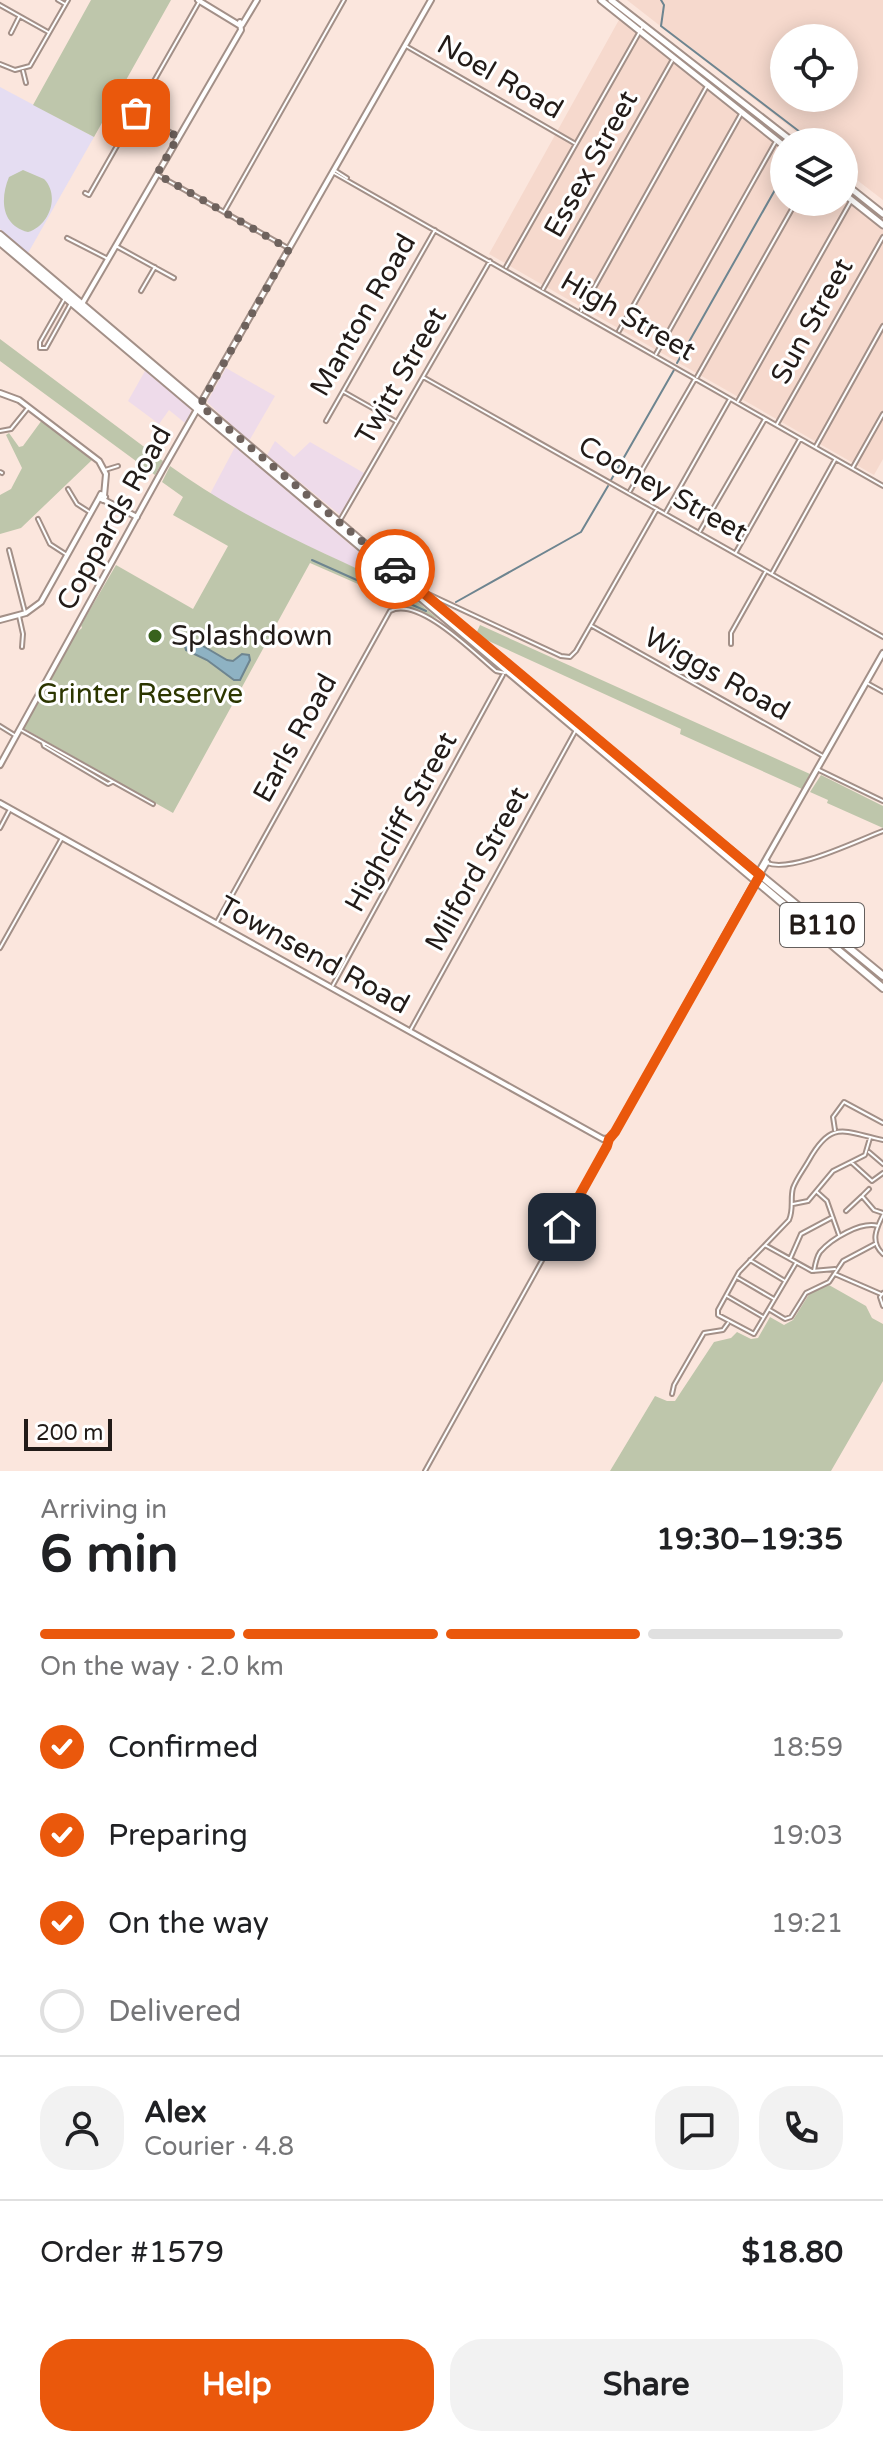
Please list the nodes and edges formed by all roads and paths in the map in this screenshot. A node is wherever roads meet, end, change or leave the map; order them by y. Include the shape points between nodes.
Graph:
1 (58, 0) edge
2 (68, 0) edge
3 (199, 0) edge
4 (257, 0) edge
5 (344, 0) edge
6 (431, 0) edge
7 (601, 0) edge
8 (611, 0) edge
9 (66, 4) junction
10 (0, 5) edge
11 (19, 16) junction
12 (240, 24) junction
13 (641, 28) junction
14 (11, 33) dead end
15 (50, 33) junction
16 (405, 46) junction
17 (674, 58) junction
18 (0, 64) edge
19 (23, 70) junction
20 (26, 83) dead end
21 (708, 85) junction
22 (136, 113) junction
23 (742, 113) junction
24 (774, 128) edge
25 (770, 135) edge
26 (178, 137) junction
27 (575, 143) junction
28 (770, 151) edge
29 (334, 171) junction
30 (157, 174) junction
31 (858, 194) edge
32 (88, 195) dead end
33 (858, 205) edge
34 (224, 212) junction
35 (883, 214) edge
36 (788, 216) edge
37 (843, 216) edge
38 (883, 225) edge
39 (436, 229) junction
40 (0, 235) edge
41 (883, 237) edge
42 (67, 238) dead end
43 (0, 242) edge
44 (116, 246) junction
45 (289, 249) junction
46 (108, 259) junction
47 (490, 260) junction
48 (155, 267) junction
49 (505, 268) junction
50 (174, 278) dead end
51 (543, 290) junction
52 (141, 291) dead end
53 (68, 300) junction
54 (80, 307) junction
55 (580, 312) junction
56 (883, 326) edge
57 (618, 333) junction
58 (655, 355) junction
59 (423, 377) junction
60 (696, 378) junction
61 (343, 391) junction
62 (0, 393) edge
63 (730, 398) junction
64 (738, 402) junction
65 (28, 407) junction
66 (199, 407) junction
67 (883, 414) edge
68 (765, 418) junction
69 (326, 421) dead end
70 (397, 422) junction
71 (777, 425) junction
72 (0, 431) edge
73 (800, 438) junction
74 (815, 447) junction
75 (836, 459) junction
76 (118, 466) dead end
77 (852, 468) junction
78 (105, 470) junction
79 (883, 486) edge
80 (68, 489) dead end
81 (629, 493) junction
82 (102, 498) junction
83 (657, 508) junction
84 (665, 513) junction
85 (91, 514) junction
86 (137, 517) junction
87 (38, 519) dead end
88 (339, 525) junction
89 (699, 532) junction
90 (9, 550) dead end
91 (736, 553) junction
92 (68, 556) junction
93 (766, 570) junction
94 (771, 573) junction
95 (417, 588) junction
96 (424, 601) junction
97 (435, 603) junction
98 (447, 603) junction
99 (26, 613) junction
100 (18, 615) junction
101 (0, 620) edge
102 (591, 625) junction
103 (883, 637) edge
104 (731, 644) dead end
105 (22, 647) dead end
106 (883, 653) edge
107 (507, 671) junction
108 (866, 682) junction
109 (883, 692) edge
110 (0, 726) edge
111 (577, 728) junction
112 (20, 729) junction
113 (16, 736) junction
114 (825, 757) junction
115 (0, 765) edge
116 (817, 770) junction
117 (883, 801) edge
118 (0, 803) edge
119 (153, 804) dead end
120 (11, 809) junction
121 (0, 828) edge
122 (883, 831) edge
123 (62, 838) junction
124 (766, 862) junction
125 (746, 863) junction
126 (760, 877) junction
127 (216, 924) junction
128 (0, 948) edge
129 (883, 976) edge
130 (331, 988) junction
131 (883, 988) edge
132 (410, 1032) junction
133 (883, 1123) edge
134 (835, 1131) junction
135 (871, 1137) junction
136 (883, 1138) edge
137 (609, 1139) junction
138 (868, 1151) junction
139 (850, 1161) junction
140 (883, 1164) edge
141 (883, 1173) edge
142 (869, 1189) dead end
143 (816, 1192) junction
144 (862, 1196) junction
145 (793, 1204) junction
146 (848, 1211) dead end
147 (883, 1213) edge
148 (831, 1218) junction
149 (878, 1226) junction
150 (840, 1237) junction
151 (764, 1244) junction
152 (875, 1244) junction
153 (883, 1254) edge
154 (790, 1259) junction
155 (750, 1260) junction
156 (796, 1263) junction
157 (814, 1271) junction
158 (836, 1272) junction
159 (737, 1277) junction
160 (786, 1281) junction
161 (882, 1294) edge
162 (726, 1296) junction
163 (775, 1299) junction
164 (883, 1306) edge
165 (769, 1310) junction
166 (764, 1318) junction
167 (728, 1322) junction
168 (672, 1394) dead end
169 (425, 1471) edge

1 - 9 street
2 - 9 street
3 - 12 street
3 - 22 street
4 - 12 street
5 - 34 street
6 - 16 street, Coppards Road
7 - 13 main road
8 - 13 main road
9 - 15 street
10 - 11 street
11 - 14 street
11 - 15 street
12 - 26 street
13 - 17 main road
13 - 24 main road
13 - 27 street
15 - 19 street via 36,59
16 - 27 street, Noel Road
16 - 29 street, Coppards Road
17 - 21 main road
17 - 51 street, Essex Street
18 - 19 street
19 - 20 street
21 - 23 main road
21 - 55 street
22 - 26 street
22 - 32 street
23 - 25 main road
23 - 57 street
26 - 30 street
27 - 49 street
28 - 58 street
29 - 39 street, High Street
29 - 45 street, Coppards Road
30 - 34 street
30 - 44 street
31 - 35 main road
33 - 38 main road
34 - 45 street
36 - 60 street
37 - 64 street
39 - 47 street, High Street
39 - 61 street, Manton Road
40 - 54 highway, B110
41 - 71 street, Sun Street
42 - 46 street
43 - 53 highway, B110
44 - 46 street
44 - 48 street
45 - 66 street, Coppards Road
46 - 54 street
47 - 49 street, High Street
47 - 59 street, Twitt Street
48 - 50 street
48 - 52 street
49 - 51 street, High Street
51 - 55 street, High Street
53 - 53 street via 46,348 40,348 40,342
53 - 54 highway, B110
54 - 66 highway, B110
55 - 57 street, High Street
56 - 74 street
57 - 58 street, High Street
58 - 60 street, High Street
59 - 70 street, Twitt Street
59 - 81 street, Cooney Street
60 - 63 street, High Street
60 - 81 street
61 - 69 street, Manton Road
61 - 70 street
62 - 65 street
63 - 64 street, High Street
63 - 84 street
64 - 68 street, High Street
65 - 72 street via 11,429
65 - 78 street
66 - 86 street, Coppards Road
66 - 88 highway, B110
67 - 77 street
68 - 71 street, High Street
68 - 89 street
70 - 88 street, Twitt Street
71 - 73 street, High Street
73 - 74 street, High Street
73 - 91 street
74 - 75 street, High Street
75 - 77 street, High Street
75 - 94 street
76 - 78 street
77 - 79 street, High Street
78 - 82 street
80 - 85 street
81 - 83 street, Cooney Street
82 - 85 street
82 - 86 street
83 - 84 street, Cooney Street
83 - 102 street
84 - 89 street, Cooney Street
85 - 92 street
86 - 112 street, Coppards Road
87 - 92 street via 48,541
88 - 95 highway, B110
88 - 96 highway, B110
89 - 91 street, Cooney Street
90 - 99 street
91 - 93 street, Cooney Street
92 - 99 street via 44,598
93 - 94 street, Cooney Street
93 - 104 street via 729,637
94 - 103 street, Cooney Street
95 - 97 highway, B110
95 - 98 street
96 - 97 highway
96 - 107 highway, B110
97 - 98 street
97 - 107 highway, B110
98 - 102 street via 565,657 575,654
99 - 100 street
100 - 101 street
100 - 105 street
102 - 114 street, Wiggs Road
106 - 108 street
107 - 111 highway, B110
107 - 127 street, Earls Road via 438,624 403,608 390,611
107 - 130 street, Highcliff Street
108 - 109 street
108 - 114 street
110 - 113 street
111 - 125 highway, B110
111 - 126 highway, B110
111 - 132 street, Milford Street
112 - 113 street, Coppards Road
112 - 119 street
113 - 115 street, Coppards Road
114 - 116 street
116 - 117 street
116 - 124 street
118 - 120 street, Townsend Road
120 - 121 street
120 - 123 street, Townsend Road
122 - 124 street via 806,860 779,866
123 - 127 street, Townsend Road
123 - 128 street
124 - 125 street
124 - 126 street
125 - 126 highway, B110
126 - 129 highway, B110
126 - 131 highway, B110
126 - 137 street
127 - 130 street, Townsend Road
130 - 132 street, Townsend Road
132 - 137 street, Townsend Road
133 - 134 street via 844,1102 833,1117
134 - 135 street
134 - 145 street via 808,1160 793,1188
135 - 136 street
135 - 138 street
137 - 169 street
138 - 139 street
138 - 140 street
139 - 141 street via 871,1181
139 - 143 street via 829,1174
142 - 144 street
143 - 145 street via 808,1201
143 - 148 street via 827,1201
144 - 146 street
144 - 147 street
145 - 151 street via 789,1220
147 - 149 street
148 - 150 street
148 - 154 street via 804,1231
149 - 150 street via 867,1225
149 - 152 street
150 - 157 street via 820,1252
151 - 154 street
151 - 155 street
152 - 153 street
152 - 158 street via 845,1259
154 - 156 street
155 - 159 street
155 - 160 street
156 - 157 street
156 - 160 street
157 - 158 street
158 - 161 street
158 - 165 street via 806,1293 791,1317
159 - 162 street
159 - 163 street
160 - 163 street
161 - 164 street
162 - 166 street
162 - 167 street via 717,1314
163 - 165 street
165 - 166 street
166 - 167 street via 754,1334
167 - 168 street via 723,1330 704,1333

